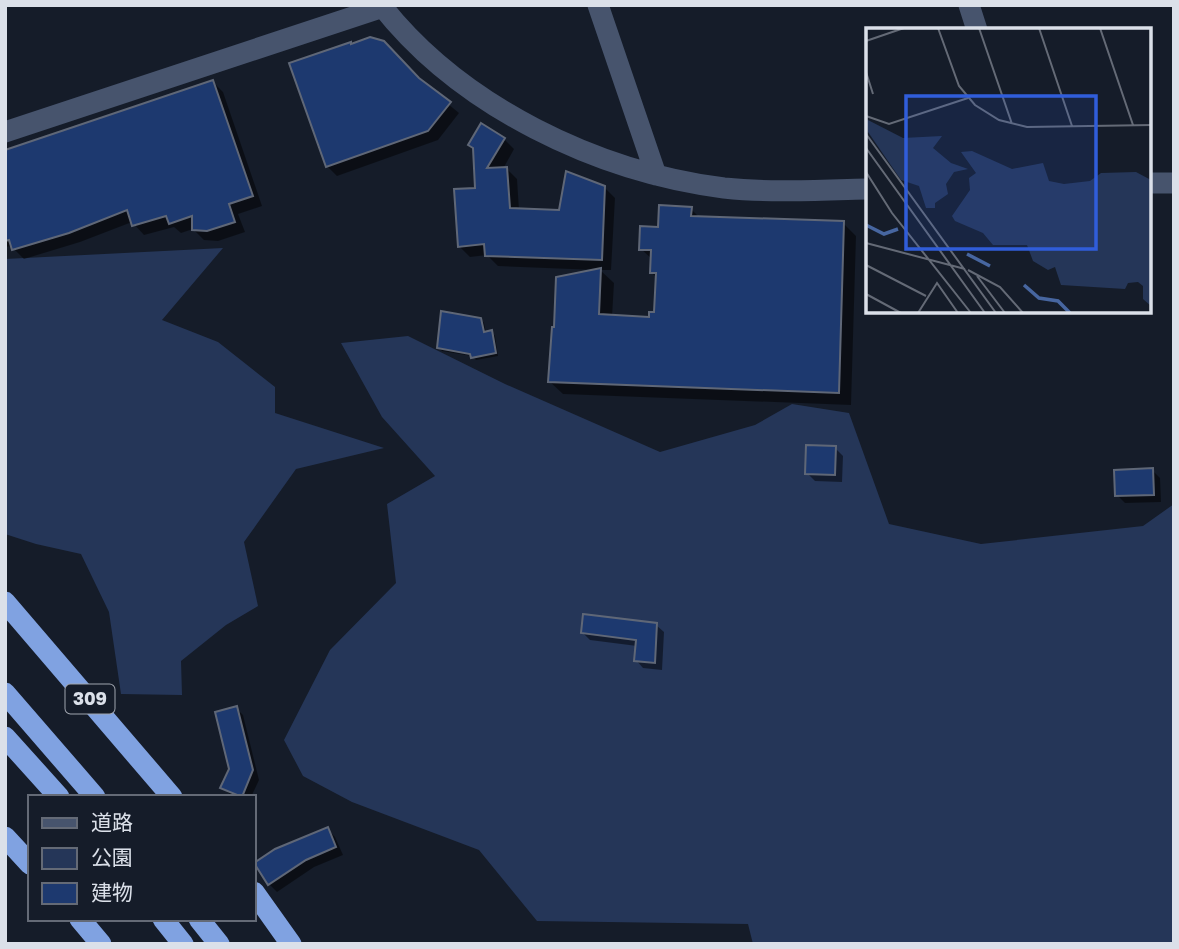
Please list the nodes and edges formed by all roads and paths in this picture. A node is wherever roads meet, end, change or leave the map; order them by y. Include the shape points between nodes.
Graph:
1 (598, 5) edge
2 (969, 5) edge
3 (382, 6) edge
4 (976, 28) edge
5 (5, 132) edge
6 (656, 175) junction
7 (1151, 183) edge
8 (1174, 183) edge
9 (866, 189) edge
10 (5, 603) edge
11 (5, 693) edge
12 (5, 737) edge
13 (56, 795) edge
14 (93, 795) edge
15 (170, 795) edge
16 (5, 837) edge
17 (28, 862) edge
18 (256, 895) edge
19 (82, 921) edge
20 (165, 921) edge
21 (201, 921) edge
22 (101, 944) edge
23 (183, 944) edge
24 (219, 944) edge
25 (291, 944) edge

1 - 6 street
2 - 4 street
3 - 5 street
3 - 6 street via 429,55 498,107 574,148
6 - 9 street via 750,190
7 - 8 street
10 - 15 highway, 309
11 - 14 highway
12 - 13 highway
16 - 17 highway
18 - 25 highway
19 - 22 highway
20 - 23 highway
21 - 24 highway

